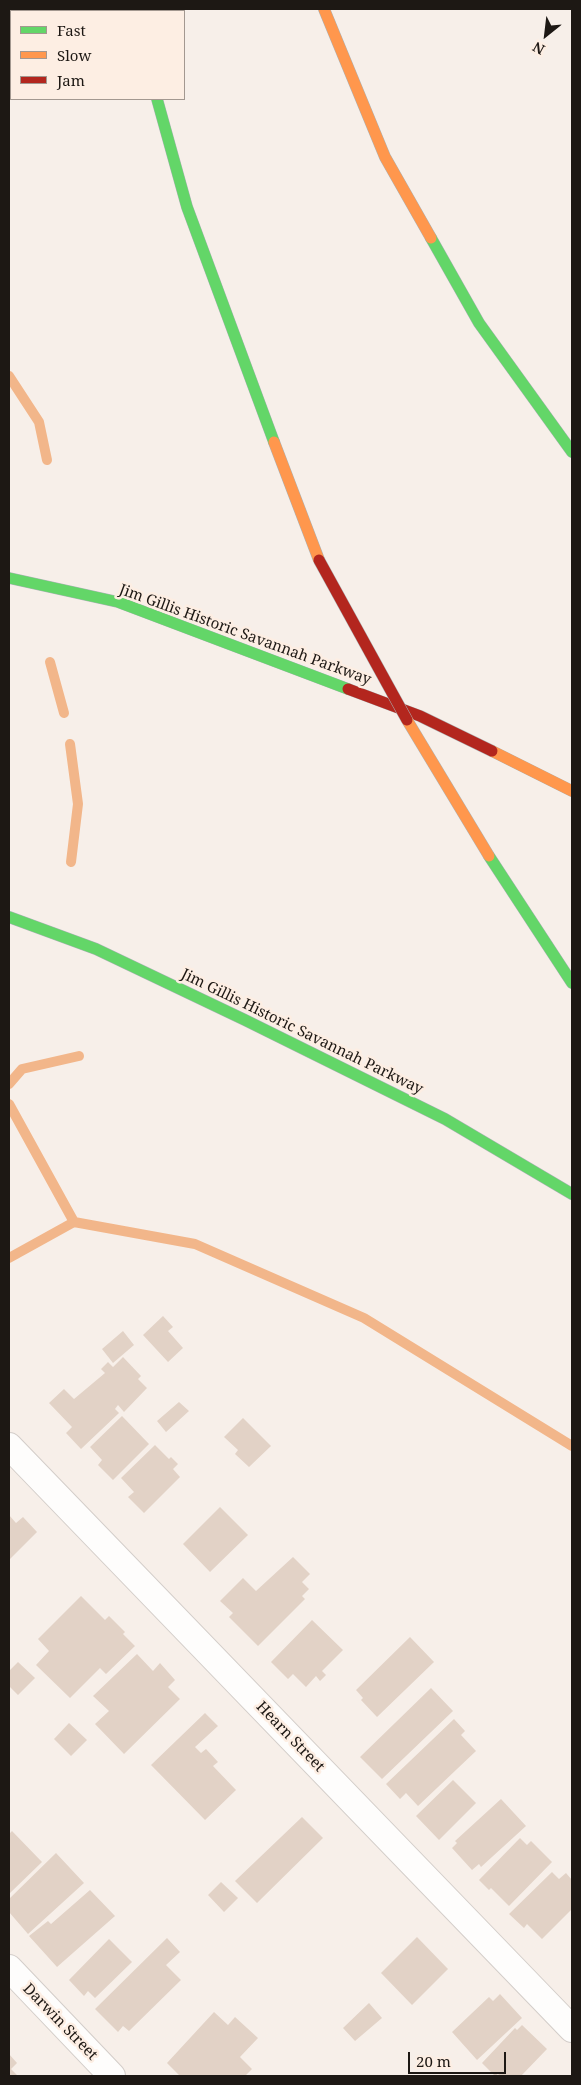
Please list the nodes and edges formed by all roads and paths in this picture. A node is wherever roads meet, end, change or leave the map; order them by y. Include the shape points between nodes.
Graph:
1 (324, 9) edge
2 (157, 100) edge
3 (572, 452) edge
4 (9, 578) edge
5 (572, 791) edge
6 (9, 917) edge
7 (572, 983) edge
8 (572, 1194) edge
9 (9, 1446) edge
10 (9, 1968) edge
11 (572, 2028) edge
12 (112, 2076) edge

1 - 3 highway via 386,158 479,322
2 - 7 highway, bridge via 187,207 249,380 319,560 396,702 489,856
4 - 5 highway, Jim Gillis Historic Savannah Parkway via 118,602 411,712
6 - 8 highway, Jim Gillis Historic Savannah Parkway via 96,948 254,1024 445,1119
9 - 11 street, Hearn Street
10 - 12 street, Darwin Street

